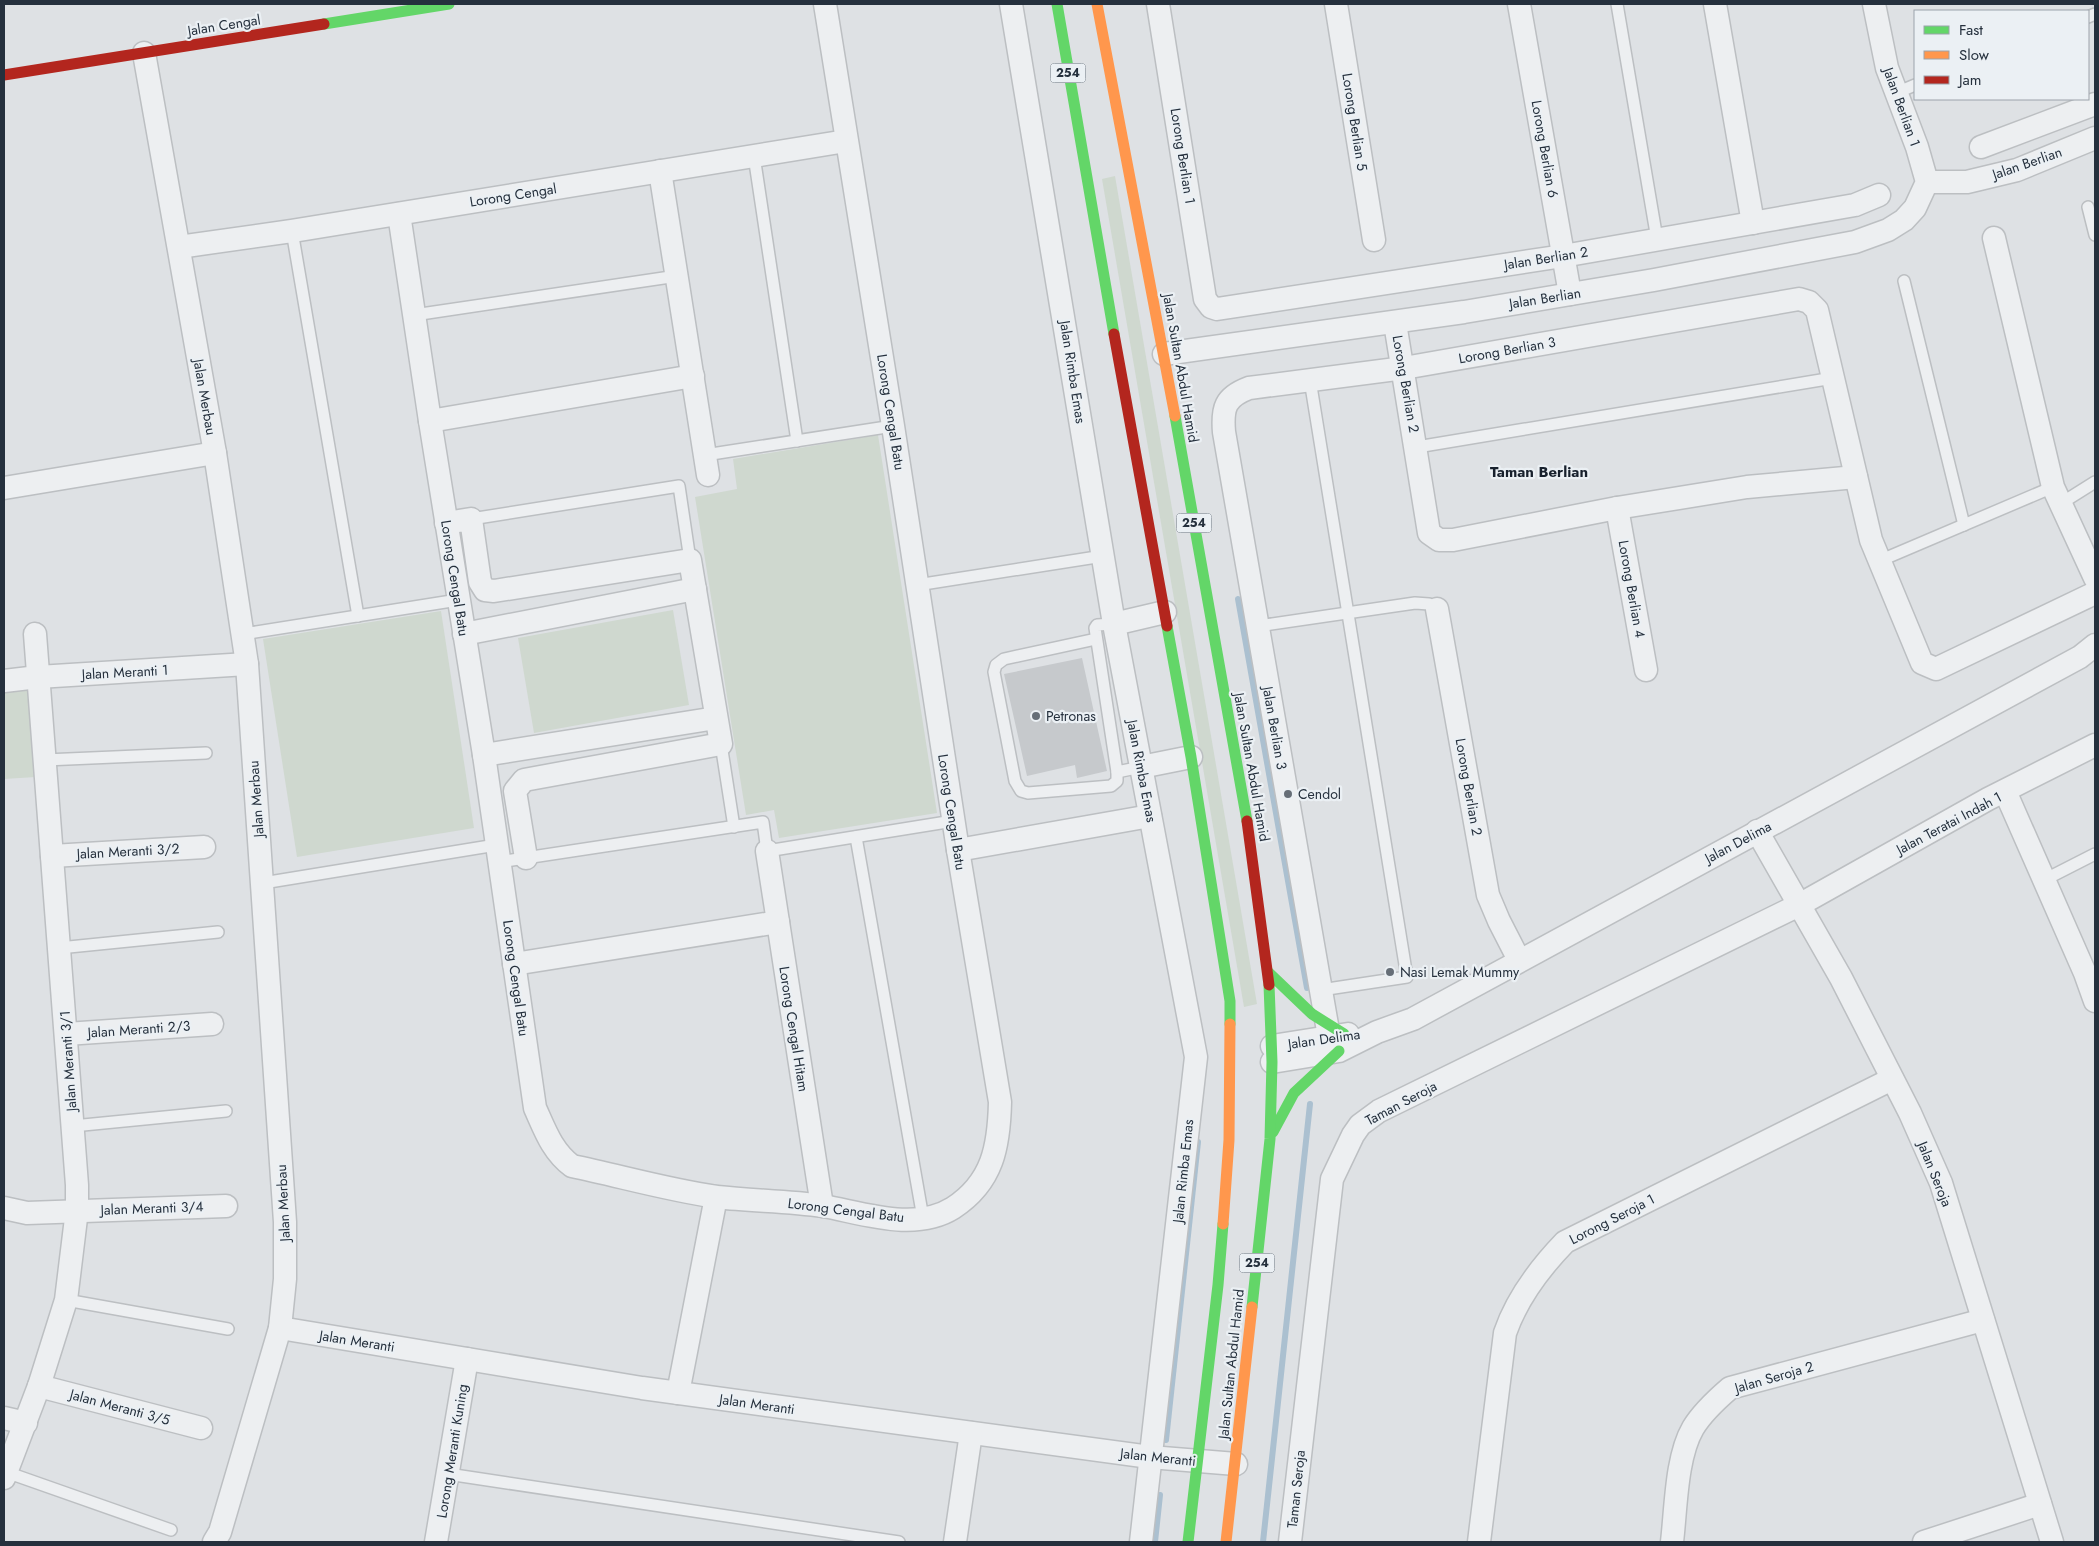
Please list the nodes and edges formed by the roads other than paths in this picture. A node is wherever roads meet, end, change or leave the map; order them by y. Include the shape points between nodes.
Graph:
1 (449, 4) edge
2 (825, 4) edge
3 (1010, 4) edge
4 (1057, 4) edge
5 (1097, 4) edge
6 (1158, 4) edge
7 (1336, 4) edge
8 (1519, 4) edge
9 (1617, 4) edge
10 (1874, 4) edge
11 (1719, 5) edge
12 (144, 52) junction
13 (4, 75) edge
14 (1906, 89) edge
15 (2095, 104) edge
16 (2095, 138) edge
17 (846, 141) junction
18 (1981, 147) dead end
19 (754, 156) junction
20 (660, 171) junction
21 (1927, 182) junction
22 (1879, 196) dead end
23 (2088, 207) dead end
24 (400, 214) junction
25 (1753, 222) junction
26 (292, 231) junction
27 (2095, 235) edge
28 (1994, 238) dead end
29 (1657, 239) junction
30 (1374, 240) dead end
31 (179, 246) junction
32 (1563, 256) junction
33 (677, 276) junction
34 (1904, 281) dead end
35 (1570, 294) junction
36 (1211, 307) joint
37 (414, 315) junction
38 (1395, 323) junction
39 (1164, 354) junction
40 (1404, 368) junction
41 (692, 376) junction
42 (1833, 378) junction
43 (1310, 380) junction
44 (430, 421) junction
45 (893, 426) junction
46 (1224, 432) joint
47 (797, 441) junction
48 (1417, 447) junction
49 (215, 452) junction
50 (707, 465) joint
51 (1856, 477) junction
52 (5, 482) edge
53 (2095, 482) edge
54 (2056, 495) junction
55 (1616, 508) junction
56 (471, 519) junction
57 (446, 523) junction
58 (1964, 525) junction
59 (1103, 556) junction
60 (690, 560) junction
61 (1880, 561) junction
62 (2095, 578) edge
63 (917, 585) junction
64 (695, 589) junction
65 (2095, 593) edge
66 (458, 600) junction
67 (1438, 609) joint
68 (1347, 611) junction
69 (1165, 612) junction
70 (358, 616) junction
71 (1114, 624) junction
72 (1258, 626) junction
73 (35, 634) dead end
74 (243, 634) junction
75 (464, 634) junction
76 (1096, 639) junction
77 (2095, 646) edge
78 (247, 664) junction
79 (1646, 670) dead end
80 (38, 677) junction
81 (4, 682) edge
82 (716, 718) junction
83 (721, 744) junction
84 (2095, 745) edge
85 (206, 753) dead end
86 (484, 755) junction
87 (1191, 757) junction
88 (45, 760) junction
89 (1141, 768) junction
90 (1117, 772) junction
91 (2005, 791) junction
92 (1150, 816) junction
93 (953, 821) junction
94 (734, 826) junction
95 (1757, 832) junction
96 (856, 837) junction
97 (204, 847) dead end
98 (958, 850) junction
99 (767, 851) junction
100 (498, 853) junction
101 (2095, 854) edge
102 (52, 856) junction
103 (526, 858) junction
104 (2044, 880) junction
105 (263, 883) junction
106 (1799, 905) junction
107 (778, 922) junction
108 (218, 932) dead end
109 (59, 948) junction
110 (1519, 960) junction
111 (514, 964) junction
112 (2090, 971) edge
113 (1268, 972) junction
114 (1321, 990) junction
115 (1230, 1001) junction
116 (2095, 1001) edge
117 (212, 1024) dead end
118 (1243, 1024) dead end
119 (66, 1034) junction
120 (1336, 1037) junction
121 (1265, 1055) junction
122 (1892, 1079) junction
123 (226, 1111) dead end
124 (1243, 1124) dead end
125 (73, 1126) junction
126 (1270, 1139) junction
127 (1230, 1140) junction
128 (716, 1197) junction
129 (226, 1206) dead end
130 (822, 1206) junction
131 (4, 1208) edge
132 (77, 1210) junction
133 (923, 1218) junction
134 (66, 1300) junction
135 (1983, 1320) junction
136 (280, 1328) junction
137 (228, 1329) dead end
138 (467, 1359) junction
139 (39, 1386) junction
140 (678, 1393) junction
141 (4, 1418) edge
142 (26, 1423) junction
143 (201, 1428) dead end
144 (971, 1433) junction
145 (1150, 1457) junction
146 (1198, 1462) junction
147 (1236, 1464) junction
148 (448, 1474) junction
149 (5, 1475) edge
150 (2040, 1504) junction
151 (171, 1530) dead end
152 (214, 1542) edge
153 (436, 1542) edge
154 (899, 1542) edge
155 (955, 1542) edge
156 (1140, 1542) edge
157 (1188, 1542) edge
158 (1226, 1542) edge
159 (1290, 1542) edge
160 (1478, 1542) edge
161 (1672, 1542) edge
162 (1924, 1542) edge
163 (2052, 1542) edge

1 - 12 main road, Jalan Cengal
2 - 17 street, Lorong Cengal Batu
3 - 59 street, Jalan Rimba Emas
4 - 69 main road, Jalan Sultan Abdul Hamid / 254
5 - 39 main road, Jalan Sultan Abdul Hamid / 254
6 - 36 street, Lorong Berlian 1 via 1205,299
7 - 30 street, Lorong Berlian 5
8 - 32 street, Lorong Berlian 6
9 - 29 lane
10 - 14 street, Jalan Berlian 1 via 1887,68
11 - 25 street
12 - 13 main road, Jalan Cengal
12 - 31 street, Jalan Merbau
14 - 21 street, Jalan Berlian 1
15 - 18 street
16 - 21 street, Jalan Berlian via 2017,170 1967,182
17 - 19 street, Lorong Cengal
17 - 45 street, Lorong Cengal Batu
19 - 20 street, Lorong Cengal
19 - 47 lane
20 - 24 street, Lorong Cengal
20 - 33 street
21 - 35 street, Jalan Berlian via 1915,208 1904,220 1888,230 1855,242
22 - 25 street, Jalan Berlian 2 via 1855,204
23 - 27 lane
24 - 26 street, Lorong Cengal
24 - 37 street, Lorong Cengal Batu
25 - 29 street, Jalan Berlian 2
26 - 31 street, Lorong Cengal
26 - 70 lane
28 - 54 street
29 - 32 street, Jalan Berlian 2
31 - 49 street, Jalan Merbau
32 - 35 street, Lorong Berlian 6
32 - 36 street, Jalan Berlian 2 via 1217,309
33 - 37 lane
33 - 41 street
34 - 58 lane
35 - 38 street, Jalan Berlian
37 - 44 street, Lorong Cengal Batu
38 - 39 street, Jalan Berlian
38 - 40 street, Lorong Berlian 2
39 - 113 main road, Jalan Sultan Abdul Hamid / 254 via 1248,826
40 - 42 street, Lorong Berlian 3 via 1799,299 1809,302 1817,310
40 - 43 street, Lorong Berlian 3
40 - 48 street, Lorong Berlian 2
41 - 44 street
41 - 50 street
42 - 48 lane
42 - 51 street
43 - 46 street, Lorong Berlian 3 via 1248,388 1235,393 1226,404
43 - 68 lane
44 - 57 street, Lorong Cengal Batu
45 - 47 lane
45 - 63 street, Lorong Cengal Batu
46 - 72 street, Jalan Berlian 3
47 - 50 lane
48 - 55 street, Lorong Berlian 2 via 1430,533 1439,540
49 - 52 street
49 - 74 street, Jalan Merbau
51 - 55 street via 1747,487
51 - 61 street via 1871,540
53 - 54 lane
54 - 58 lane
54 - 62 street
55 - 79 street, Lorong Berlian 4
56 - 57 street
56 - 60 street via 480,582 485,590
56 - 60 lane via 679,486
57 - 66 street, Lorong Cengal Batu
58 - 61 lane
59 - 63 lane
59 - 71 street, Jalan Rimba Emas
60 - 64 street
61 - 65 street via 1922,663 1936,669
63 - 93 street, Lorong Cengal Batu
64 - 75 street
64 - 82 street
66 - 70 lane
66 - 75 street, Lorong Cengal Batu
67 - 68 lane via 1429,604 1415,603
67 - 110 street, Lorong Berlian 2 via 1488,895
68 - 72 lane
68 - 114 lane via 1407,977
69 - 71 street
69 - 87 main road, Jalan Sultan Abdul Hamid / 254
70 - 74 lane
71 - 76 lane via 1096,626
71 - 89 street, Jalan Rimba Emas
72 - 114 street, Jalan Berlian 3
73 - 80 street, Jalan Meranti 3/1
74 - 78 street, Jalan Merbau
75 - 86 street, Lorong Cengal Batu
76 - 90 lane
76 - 90 lane via 1004,659 996,665 994,672 1015,781 1021,791 1111,786 1117,781
77 - 95 street, Jalan Delima
78 - 80 street, Jalan Meranti 1
78 - 105 street, Jalan Merbau
80 - 81 street, Jalan Meranti 1
80 - 88 street, Jalan Meranti 3/1
82 - 83 street
82 - 86 street
83 - 94 lane
83 - 103 street via 524,780 515,791
84 - 91 street
85 - 88 lane
86 - 100 street, Lorong Cengal Batu
87 - 89 street
87 - 115 main road, Jalan Sultan Abdul Hamid / 254
88 - 102 street, Jalan Meranti 3/1
89 - 90 lane
89 - 92 street, Jalan Rimba Emas
91 - 104 street, Jalan Teratai Indah 1
91 - 106 street, Jalan Teratai Indah 1
92 - 98 street
92 - 145 street, Jalan Rimba Emas via 1196,1057
93 - 96 lane
93 - 98 street, Lorong Cengal Batu
94 - 99 lane via 763,822
94 - 103 lane
95 - 106 street, Jalan Seroja
95 - 110 street, Jalan Delima
96 - 99 lane
96 - 133 lane
97 - 102 street, Jalan Meranti 3/2
98 - 133 street, Lorong Cengal Batu via 1000,1102 999,1136 990,1167 971,1193 952,1209
99 - 107 street, Lorong Cengal Hitam
100 - 103 lane
100 - 105 lane
100 - 111 street, Lorong Cengal Batu
101 - 104 lane
102 - 109 street, Jalan Meranti 3/1
104 - 112 street, Jalan Teratai Indah 1
105 - 136 street, Jalan Merbau via 285,1222 285,1279
106 - 122 street, Jalan Seroja via 1842,978
106 - 159 street, Taman Seroja via 1380,1111 1360,1125 1332,1179
107 - 111 street
107 - 130 street, Lorong Cengal Hitam
108 - 109 lane
109 - 119 street, Jalan Meranti 3/1
110 - 120 street, Jalan Delima via 1412,1019 1377,1032
111 - 128 street, Lorong Cengal Batu via 535,1108 559,1156 572,1166
112 - 116 street, Jalan Teratai Indah 1
113 - 120 main road
113 - 121 main road, Jalan Sultan Abdul Hamid / 254
114 - 120 street, Jalan Berlian 3
115 - 118 main road
115 - 127 main road, Jalan Sultan Abdul Hamid / 254
117 - 119 street, Jalan Meranti 2/3
119 - 125 street, Jalan Meranti 3/1
120 - 121 street, Jalan Delima
120 - 126 main road via 1294,1093
121 - 126 main road, Jalan Sultan Abdul Hamid / 254
122 - 135 street, Jalan Seroja via 1941,1183
122 - 160 street, Lorong Seroja 1 via 1565,1242 1547,1260 1512,1312 1505,1333
123 - 125 lane
124 - 127 main road
125 - 132 street, Jalan Meranti 3/1
126 - 147 main road, Jalan Sultan Abdul Hamid / 254
127 - 146 main road, Jalan Sultan Abdul Hamid / 254
128 - 130 street, Lorong Cengal Batu
128 - 140 street
129 - 132 street, Jalan Meranti 3/4
130 - 133 street, Lorong Cengal Batu via 884,1218
131 - 132 street, Jalan Meranti 3/4 via 27,1213
132 - 134 street, Jalan Meranti 3/1
134 - 137 lane
134 - 139 street, Jalan Meranti 3/1
135 - 150 street, Jalan Seroja
135 - 161 street, Jalan Seroja 2 via 1730,1388 1692,1429 1682,1458
136 - 138 street, Jalan Meranti
136 - 152 street, Jalan Merbau via 220,1532
138 - 140 street, Jalan Meranti
138 - 148 street, Lorong Meranti Kuning
139 - 142 street, Jalan Meranti 3/1
139 - 143 street, Jalan Meranti 3/5
140 - 144 street, Jalan Meranti
141 - 142 street
142 - 149 street, Jalan Meranti 3/1
144 - 145 street, Jalan Meranti
144 - 155 street
145 - 146 street, Jalan Meranti
145 - 156 street, Jalan Rimba Emas
146 - 147 street, Jalan Meranti
146 - 157 main road, Jalan Sultan Abdul Hamid / 254
147 - 158 main road, Jalan Sultan Abdul Hamid / 254
148 - 153 street, Lorong Meranti Kuning
148 - 154 lane
149 - 151 lane
150 - 162 street
150 - 163 street, Jalan Seroja

